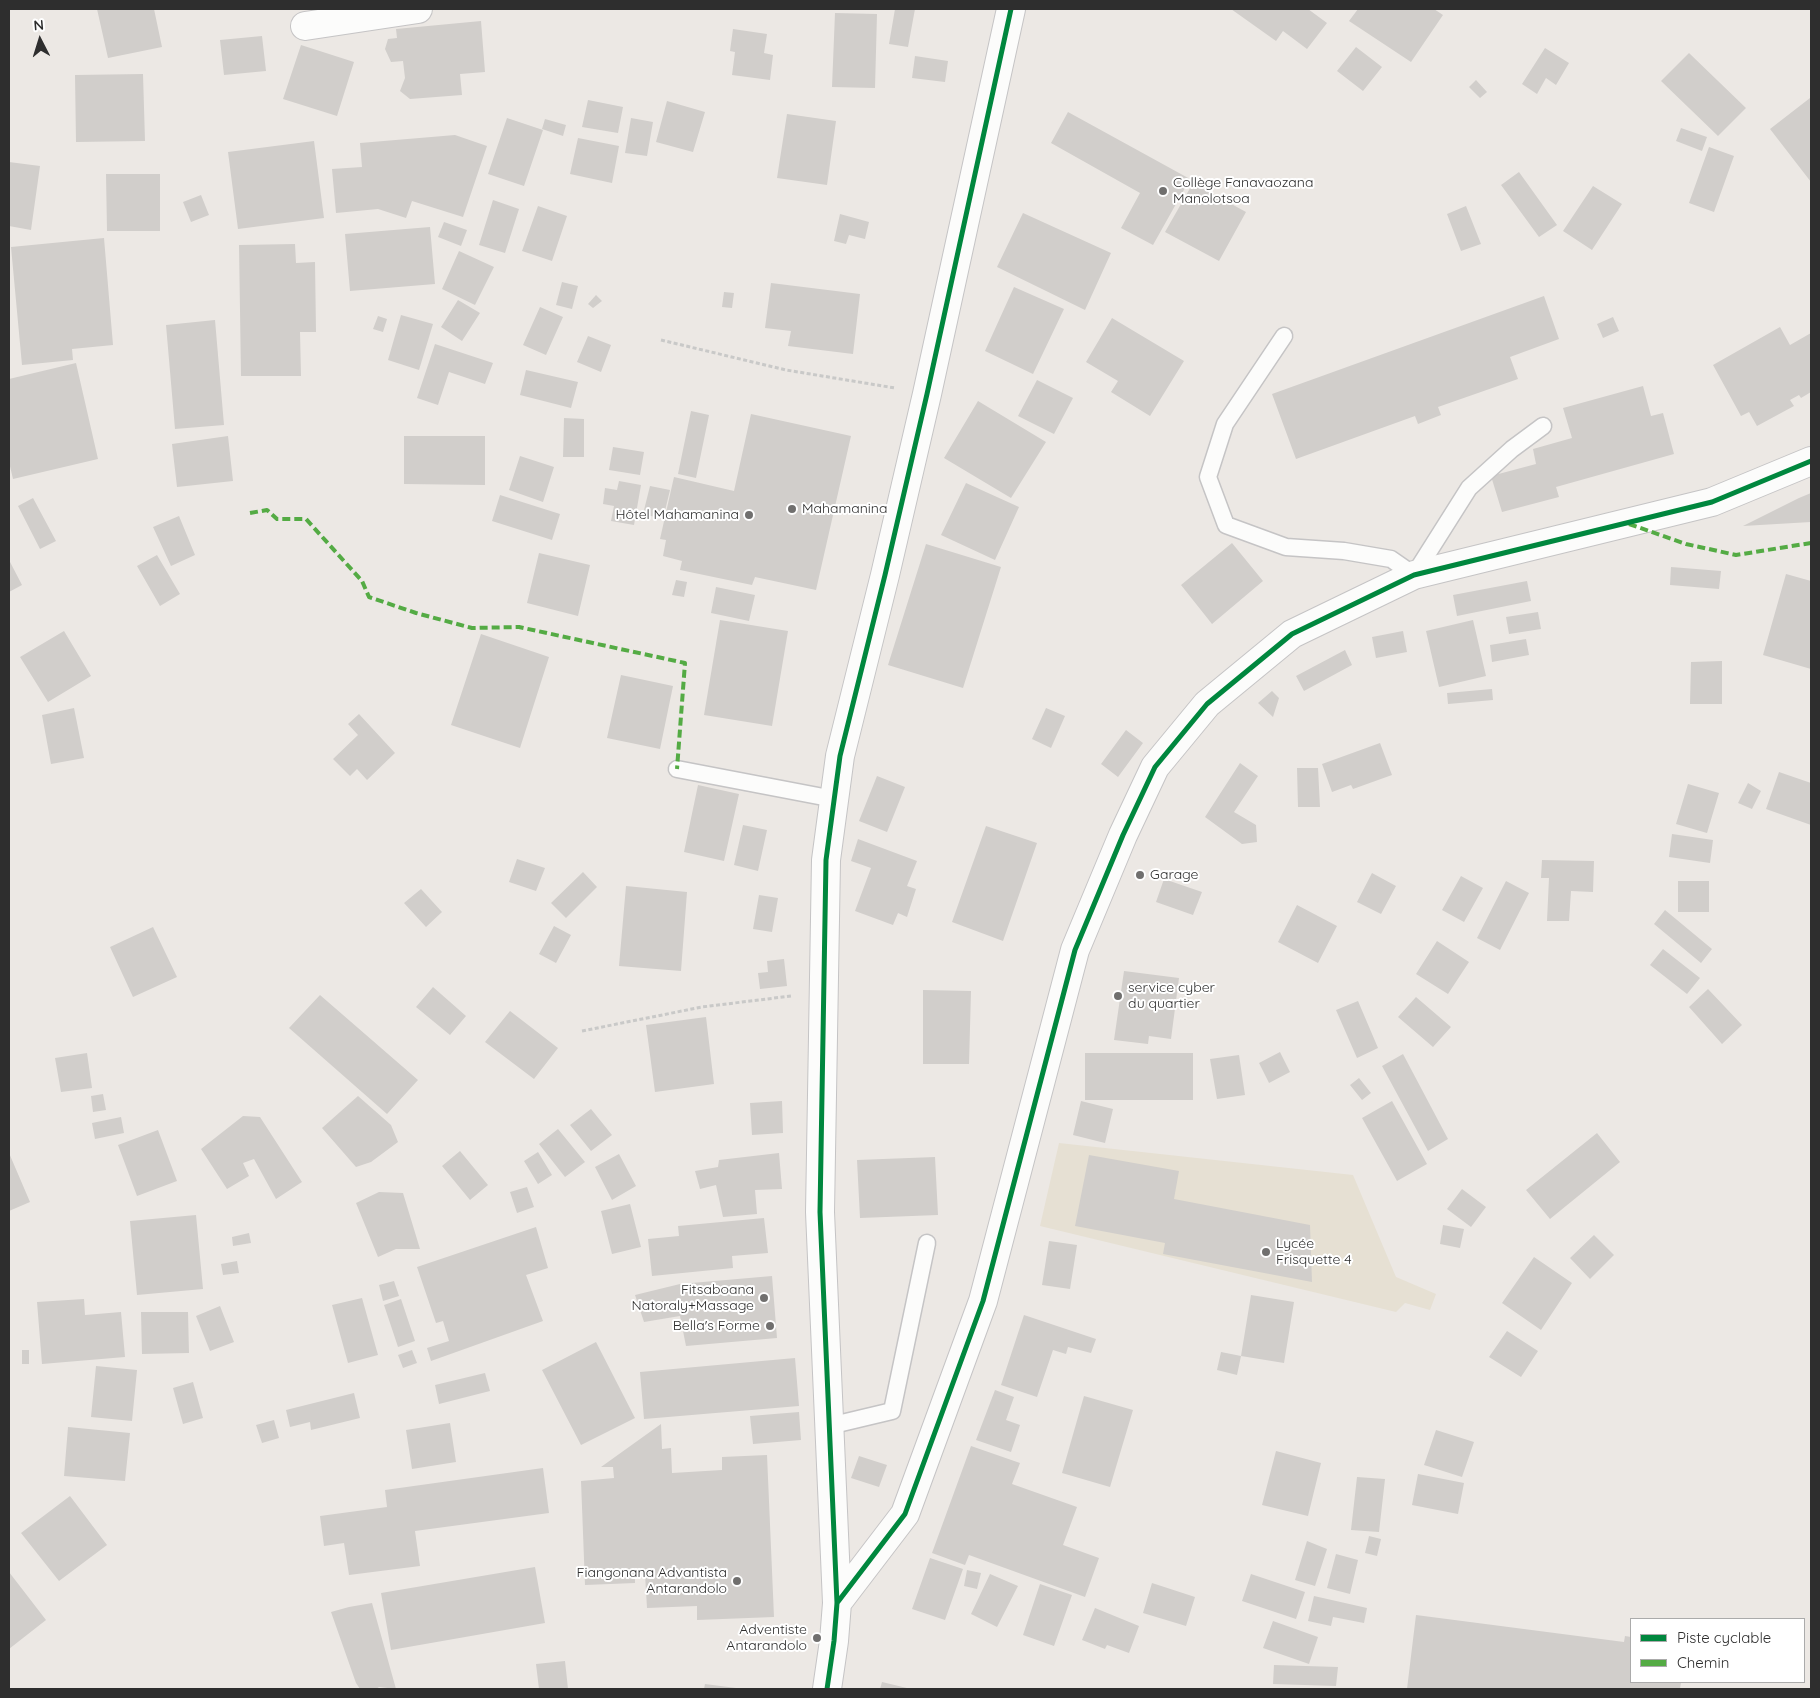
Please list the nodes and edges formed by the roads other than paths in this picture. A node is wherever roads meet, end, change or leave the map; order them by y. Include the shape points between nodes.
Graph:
1 (418, 9) edge
2 (1011, 9) edge
3 (305, 26) dead end
4 (1284, 336) dead end
5 (1543, 426) dead end
6 (1811, 461) edge
7 (1414, 574) junction
8 (677, 769) dead end
9 (834, 799) junction
10 (927, 1243) dead end
11 (830, 1426) junction
12 (836, 1603) junction
13 (826, 1689) edge

1 - 3 street
2 - 9 street via 927,394 840,756
4 - 7 lane via 1225,424 1208,477 1226,525 1286,547 1344,551 1391,559
5 - 7 lane via 1469,488
6 - 7 street via 1712,502
7 - 12 street via 1292,634 1207,704 1155,767 1076,950 983,1302 905,1514
8 - 9 lane
9 - 11 street via 826,860 820,1212
10 - 11 lane via 892,1411
11 - 12 street
12 - 13 street

